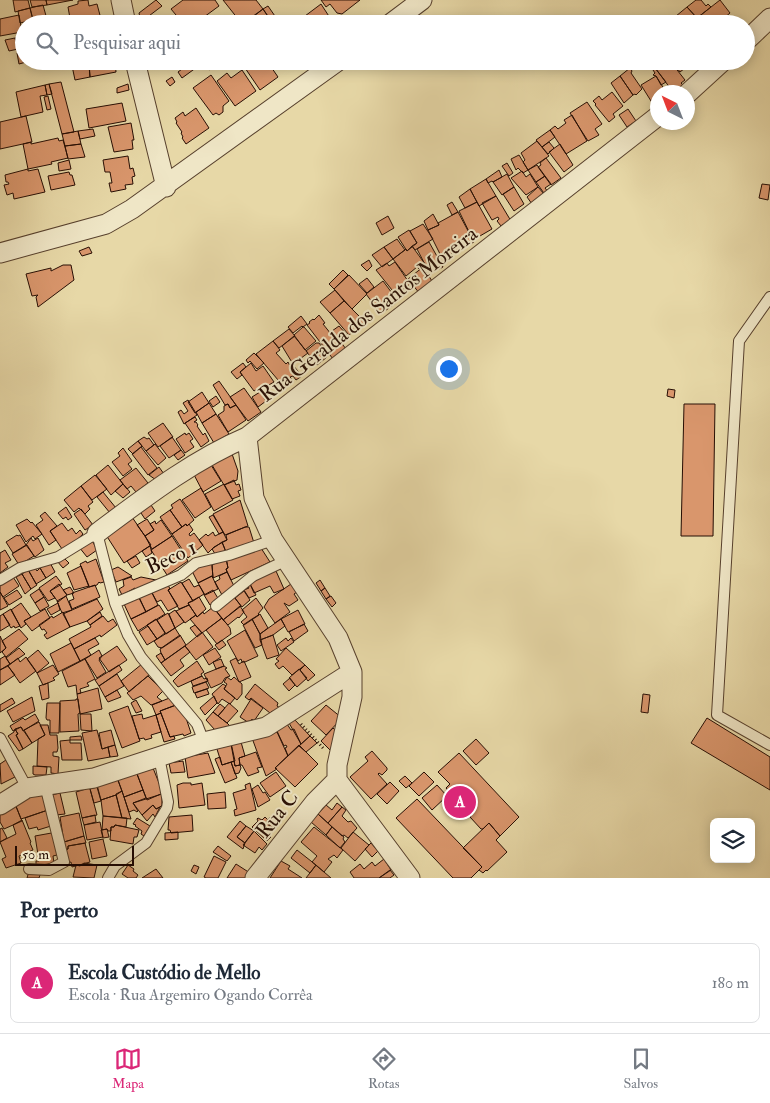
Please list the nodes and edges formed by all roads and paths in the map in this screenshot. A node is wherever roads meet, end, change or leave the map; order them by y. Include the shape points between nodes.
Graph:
1 (422, 0) edge
2 (402, 15) edge
3 (770, 18) edge
4 (755, 32) edge
5 (137, 70) edge
6 (326, 70) edge
7 (713, 70) edge
8 (695, 87) edge
9 (650, 122) edge
10 (166, 187) junction
11 (0, 253) edge
12 (770, 297) edge
13 (247, 437) junction
14 (97, 533) junction
15 (273, 540) junction
16 (287, 560) junction
17 (0, 580) edge
18 (115, 603) junction
19 (216, 606) dead end
20 (352, 672) junction
21 (290, 713) junction
22 (0, 738) edge
23 (204, 742) junction
24 (770, 746) edge
25 (160, 757) junction
26 (337, 772) junction
27 (36, 786) junction
28 (0, 805) edge
29 (29, 869) dead end
30 (108, 878) edge
31 (255, 878) edge
32 (410, 878) edge

1 - 2 street
3 - 4 street
5 - 10 street
6 - 10 street
7 - 8 street
9 - 13 street, Rua Geralda dos Santos Moreira
10 - 11 street via 106,224
12 - 24 lane via 739,341 717,715
13 - 14 street, Rua Geralda dos Santos Moreira via 179,475
13 - 15 street via 254,498
14 - 17 lane via 58,557 20,568
14 - 18 lane
15 - 16 street
15 - 18 lane, Beco 1 via 196,563 181,574
16 - 19 lane via 253,576
16 - 20 street via 338,638
18 - 23 lane via 141,657 197,724
20 - 21 street
20 - 26 street via 352,697
21 - 23 street via 266,727
21 - 26 path via 318,742
22 - 27 lane
23 - 25 street
25 - 27 street via 94,778
25 - 30 lane via 167,808 146,844 115,866
26 - 31 street, Rua C
26 - 32 street
27 - 28 street
27 - 29 lane via 64,862 49,870

